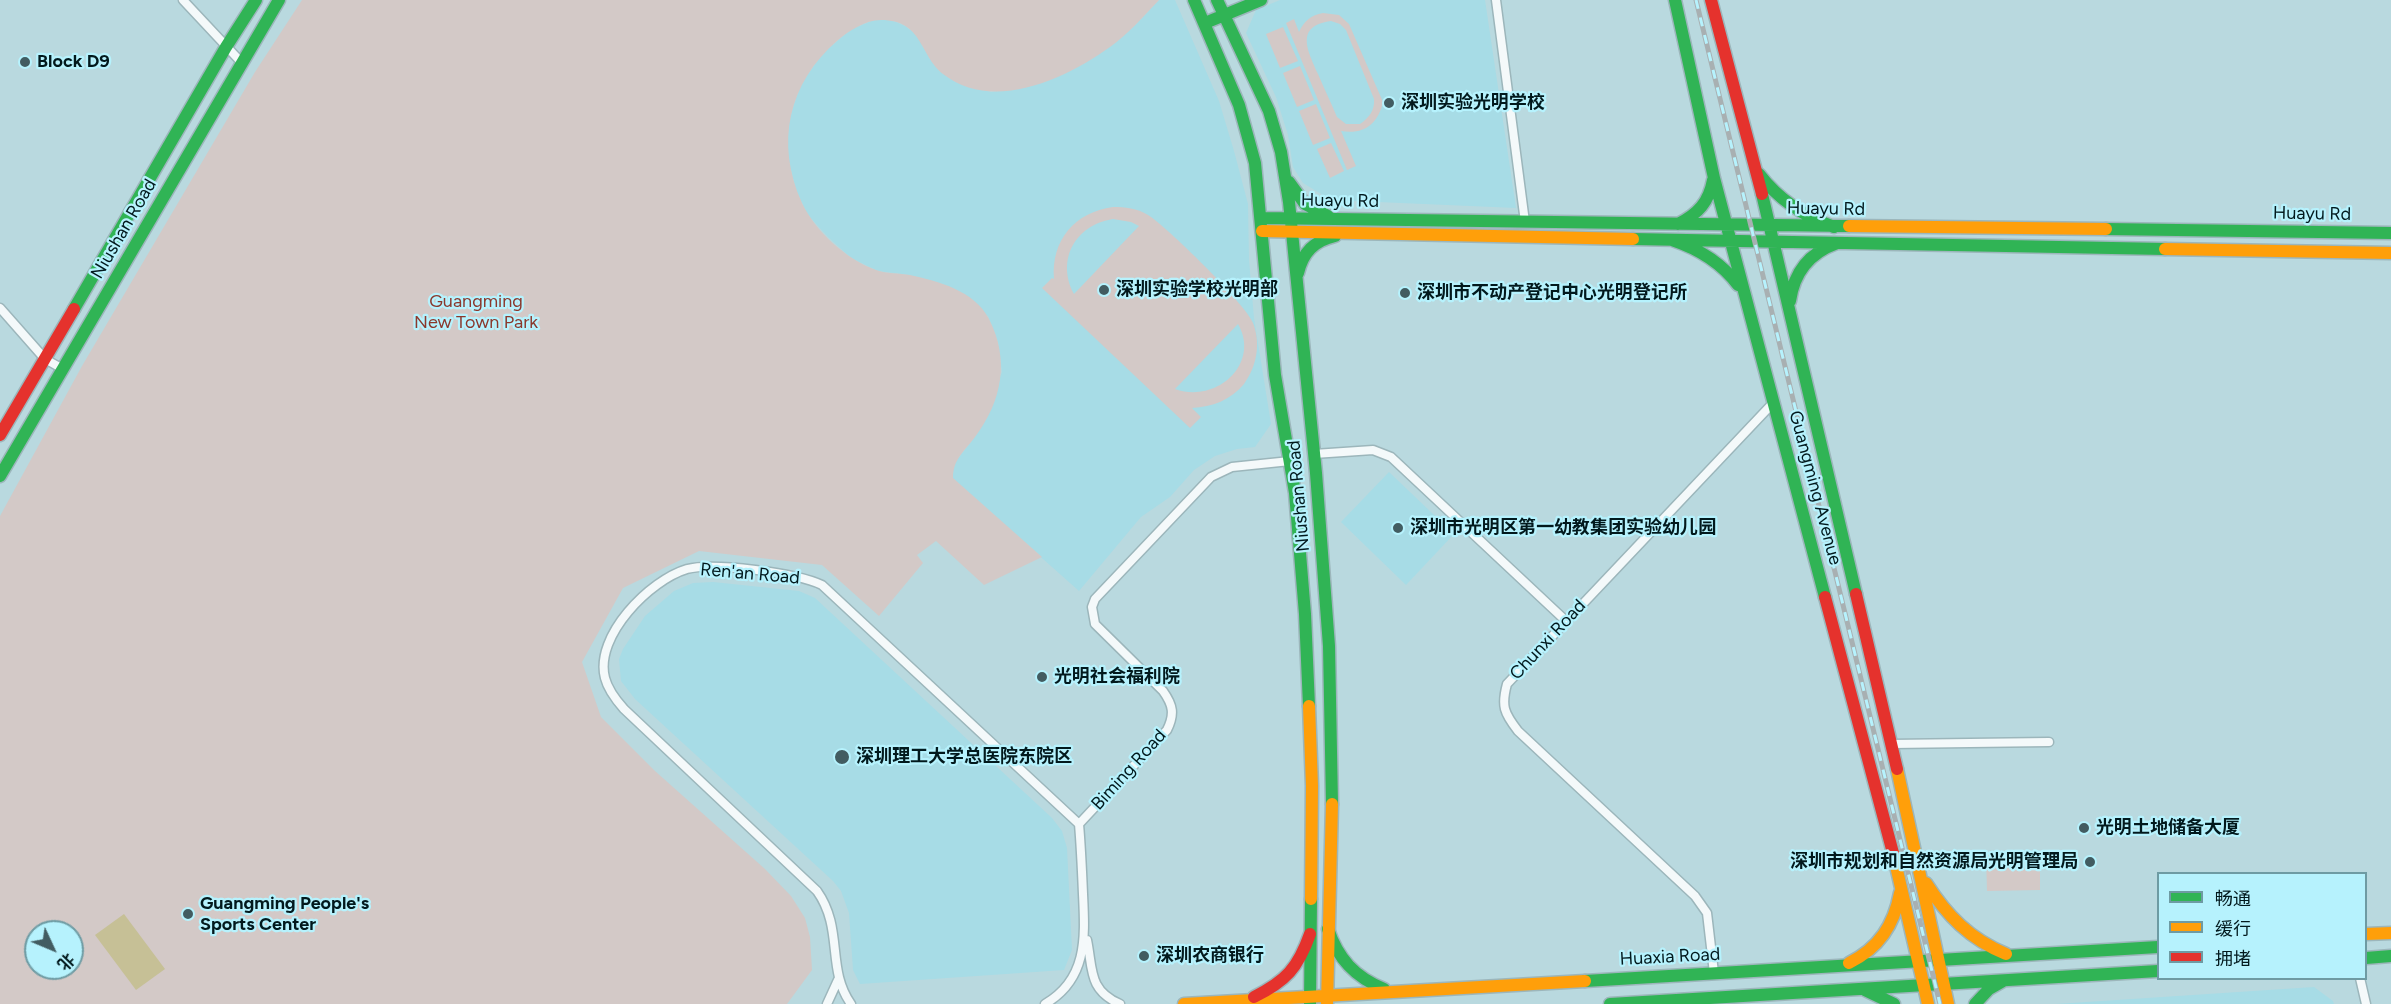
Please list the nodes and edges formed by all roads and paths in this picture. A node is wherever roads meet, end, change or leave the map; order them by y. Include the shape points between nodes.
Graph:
1 (183, 0) edge
2 (256, 0) edge
3 (279, 0) edge
4 (1194, 0) edge
5 (1218, 0) edge
6 (1261, 0) edge
7 (1496, 0) edge
8 (1675, 0) edge
9 (1711, 0) edge
10 (1225, 15) junction
11 (1205, 23) junction
12 (226, 47) junction
13 (242, 63) junction
14 (1754, 166) junction
15 (1284, 167) junction
16 (1714, 178) junction
17 (1344, 219) junction
18 (1525, 222) junction
19 (1678, 224) junction
20 (1262, 225) junction
21 (1291, 225) junction
22 (1726, 225) junction
23 (1770, 226) junction
24 (1834, 227) junction
25 (2391, 233) edge
26 (1344, 234) junction
27 (1672, 240) junction
28 (1730, 240) junction
29 (1774, 242) junction
30 (1837, 243) junction
31 (2391, 253) edge
32 (1297, 283) junction
33 (1745, 299) junction
34 (0, 308) edge
35 (1790, 312) junction
36 (45, 359) junction
37 (63, 369) junction
38 (1773, 403) junction
39 (0, 435) edge
40 (1314, 454) junction
41 (1290, 461) junction
42 (0, 476) edge
43 (1566, 621) junction
44 (2049, 742) dead end
45 (1891, 744) junction
46 (1079, 824) junction
47 (1920, 873) junction
48 (1899, 876) junction
49 (1328, 928) junction
50 (1085, 933) junction
51 (2391, 933) edge
52 (1310, 934) junction
53 (2367, 934) edge
54 (2157, 947) edge
55 (2010, 956) junction
56 (2391, 956) edge
57 (2367, 958) edge
58 (1939, 960) junction
59 (1919, 962) junction
60 (1841, 966) junction
61 (2157, 971) edge
62 (1714, 973) junction
63 (838, 980) junction
64 (2004, 980) junction
65 (2360, 980) edge
66 (1944, 984) junction
67 (1924, 985) junction
68 (1860, 989) junction
69 (1389, 991) junction
70 (1720, 997) junction
71 (1246, 1000) junction
72 (1310, 1000) edge
73 (1327, 1000) edge
74 (1665, 1003) edge
75 (827, 1004) edge
76 (851, 1004) edge
77 (1045, 1004) edge
78 (1120, 1004) edge
79 (1184, 1004) edge
80 (1610, 1004) edge
81 (1707, 1004) edge
82 (1894, 1004) edge
83 (1928, 1004) edge
84 (1948, 1004) edge
85 (1975, 1004) edge
86 (2366, 1004) edge

1 - 12 street
2 - 12 main road, Niushan Road
3 - 13 main road, Niushan Road
4 - 11 main road, Niushan Road
5 - 10 main road, Niushan Road
6 - 10 main road
7 - 18 street
8 - 16 main road, Guangming Avenue
9 - 14 main road, Guangming Avenue
10 - 11 main road
10 - 15 main road, Niushan Road via 1269,111
11 - 20 main road, Niushan Road via 1250,139
12 - 13 street
12 - 36 main road, Niushan Road
13 - 37 main road, Niushan Road
14 - 23 main road, Guangming Avenue
14 - 24 main road via 1784,201
15 - 17 main road via 1294,191 1306,206 1320,214
15 - 21 main road, Niushan Road
16 - 19 main road via 1703,209
16 - 22 main road, Guangming Avenue
17 - 18 main road, Huayu Rd
17 - 21 main road, Huayu Rd
18 - 19 main road, Huayu Rd
19 - 22 main road, Huayu Rd
20 - 21 main road, Huayu Rd
20 - 41 main road, Niushan Road via 1275,375
21 - 26 main road, Huayu Rd
21 - 32 main road, Niushan Road
22 - 23 main road, Huayu Rd
22 - 28 main road, Guangming Avenue
23 - 24 main road, Huayu Rd
23 - 29 main road, Guangming Avenue
24 - 25 main road, Huayu Rd
26 - 27 main road, Huayu Rd
26 - 32 main road via 1325,238 1309,248 1300,263
27 - 28 main road, Huayu Rd
27 - 33 main road via 1715,259 1730,273
28 - 29 main road, Huayu Rd
28 - 33 main road, Guangming Avenue
29 - 30 main road, Huayu Rd
29 - 35 main road, Guangming Avenue
30 - 31 main road, Huayu Rd
30 - 35 main road via 1815,253 1799,271 1792,286
32 - 40 main road, Niushan Road
33 - 38 main road, Guangming Avenue
34 - 36 street
35 - 45 main road, Guangming Avenue
36 - 37 street
36 - 39 main road, Niushan Road
37 - 42 main road, Niushan Road
38 - 43 street, Chunxi Road
38 - 48 main road, Guangming Avenue
40 - 43 street via 1373,450 1391,457
40 - 49 main road, Niushan Road via 1329,667
41 - 46 street, Biming Road via 1232,467 1211,477 1095,599 1095,624 1163,691 1173,713 1167,730
41 - 52 main road, Niushan Road via 1305,614 1312,786
43 - 62 street, Chunxi Road via 1507,684 1502,701 1507,717 1695,896 1707,913
44 - 45 street
45 - 47 main road, Guangming Avenue
46 - 50 street, Biming Road
46 - 63 street, Ren'an Road via 822,585 802,577 714,567 690,569 667,578 645,594 614,632 605,655 607,685 624,709 817,891 831,917
47 - 55 main road via 1940,905 1964,931
47 - 58 main road, Guangming Avenue
48 - 59 main road, Guangming Avenue
48 - 60 main road via 1898,905 1887,932 1867,953
49 - 69 main road via 1335,951 1347,968
49 - 73 main road, Niushan Road
50 - 77 street, Biming Road via 1082,955 1072,979
50 - 78 street, Biming Road via 1097,987
51 - 53 main road
52 - 71 main road via 1303,956 1288,976
52 - 72 main road, Niushan Road
54 - 55 main road, Huaxia Road
55 - 58 main road, Huaxia Road
56 - 57 main road
58 - 59 main road, Huaxia Road
58 - 66 main road, Guangming Avenue
59 - 60 main road, Huaxia Road
59 - 67 main road, Guangming Avenue
60 - 62 main road, Huaxia Road
61 - 64 main road
62 - 69 main road, Huaxia Road
63 - 75 street
63 - 76 street, Ren'an Road
64 - 66 main road
64 - 85 main road
65 - 86 street
66 - 67 main road
66 - 84 main road, Guangming Avenue
67 - 68 main road
67 - 83 main road, Guangming Avenue
68 - 70 main road
68 - 82 main road
69 - 73 main road, Huaxia Road
70 - 74 main road
70 - 81 main road
71 - 72 main road, Huaxia Road
71 - 79 main road, Huaxia Road
72 - 73 main road, Huaxia Road
74 - 80 main road

